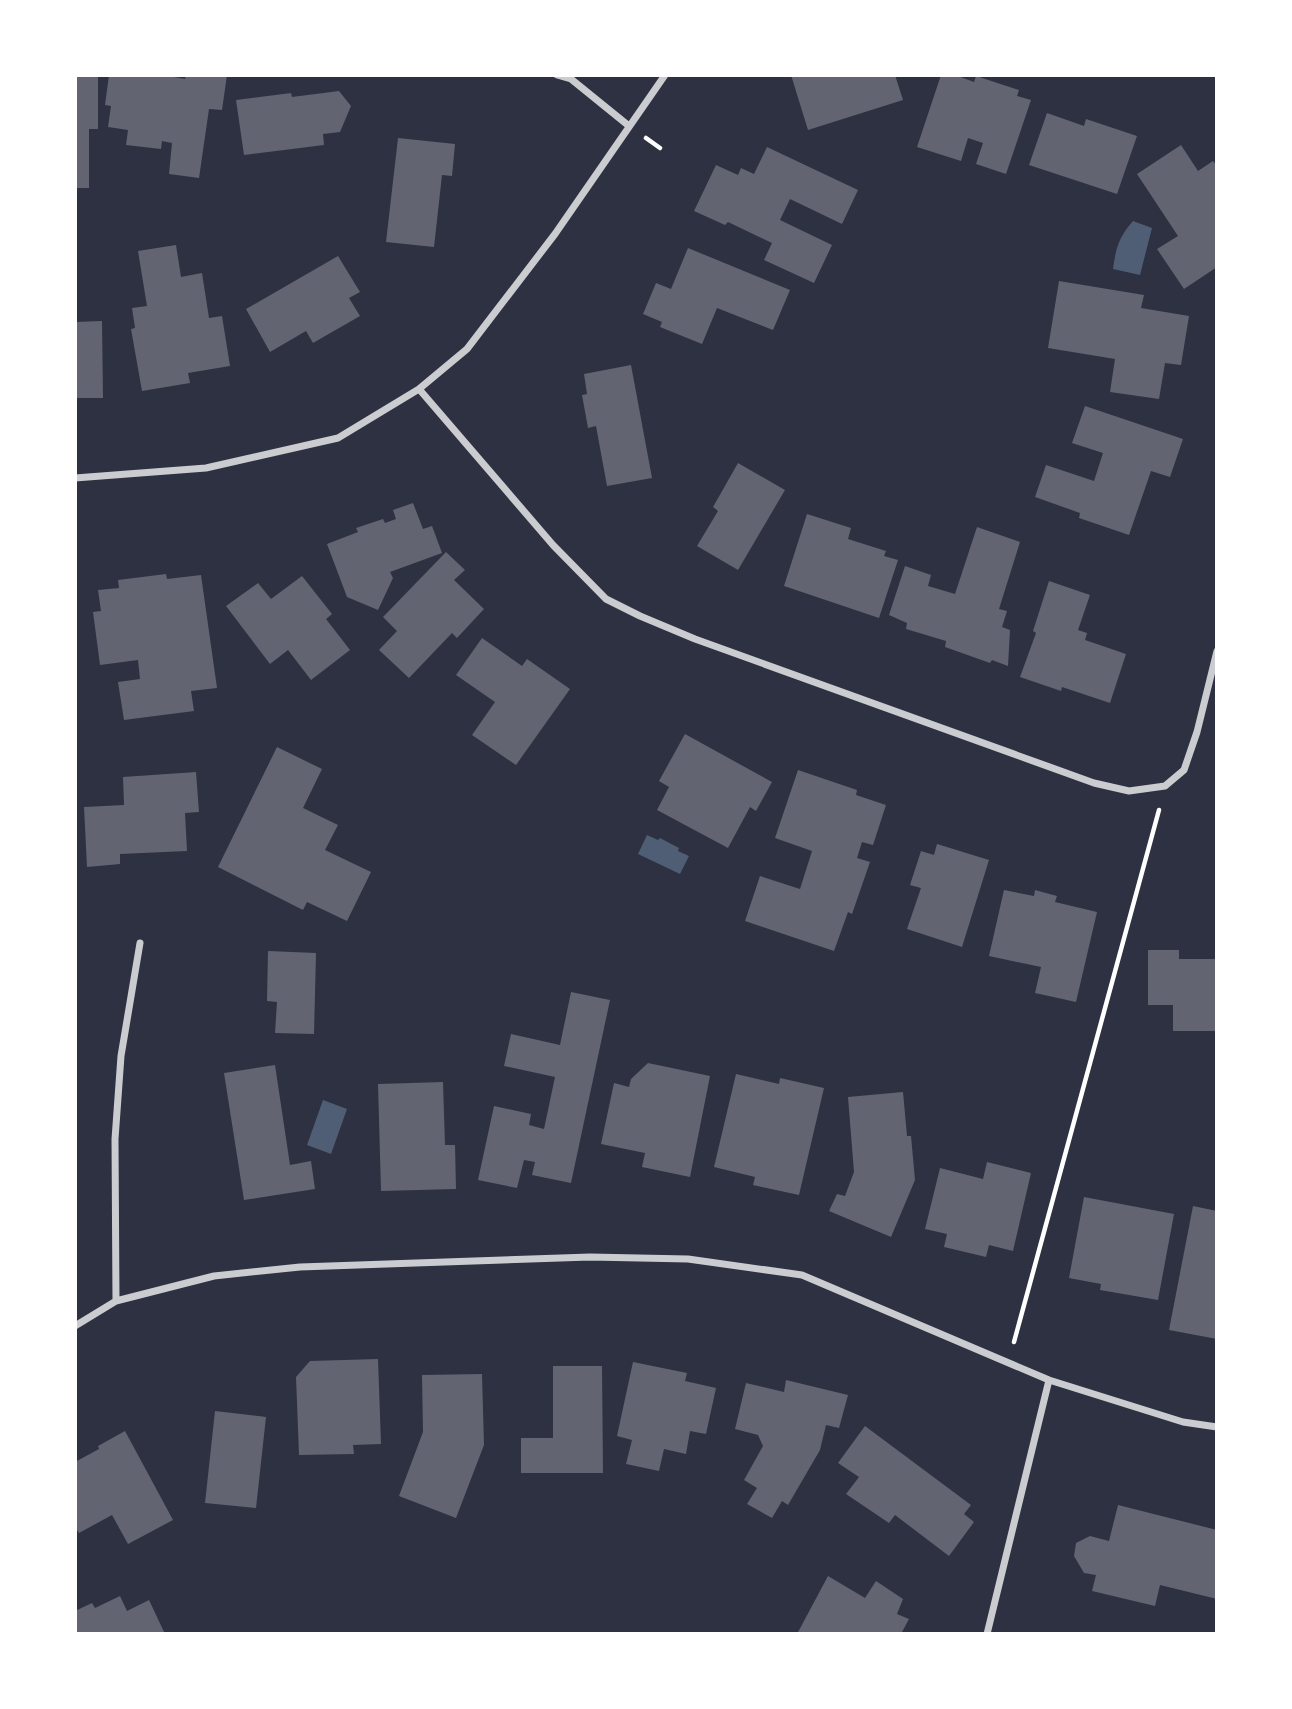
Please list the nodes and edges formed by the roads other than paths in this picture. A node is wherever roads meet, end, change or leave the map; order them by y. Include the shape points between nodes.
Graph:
1 (558, 75) edge
2 (665, 75) edge
3 (629, 127) junction
4 (419, 389) junction
5 (75, 478) edge
6 (1217, 651) edge
7 (140, 943) dead end
8 (116, 1301) junction
9 (75, 1326) edge
10 (1049, 1380) junction
11 (1217, 1427) edge
12 (987, 1634) edge

1 - 3 street via 571,79
2 - 3 street
3 - 4 street via 467,349
4 - 5 street via 338,438 206,468
4 - 6 street via 606,599 695,639 1094,783 1129,791 1165,786 1185,771
7 - 8 street via 121,1056 115,1139
8 - 9 street
8 - 10 street via 214,1276 300,1267 688,1259 802,1275
10 - 11 street via 1183,1422
10 - 12 street

